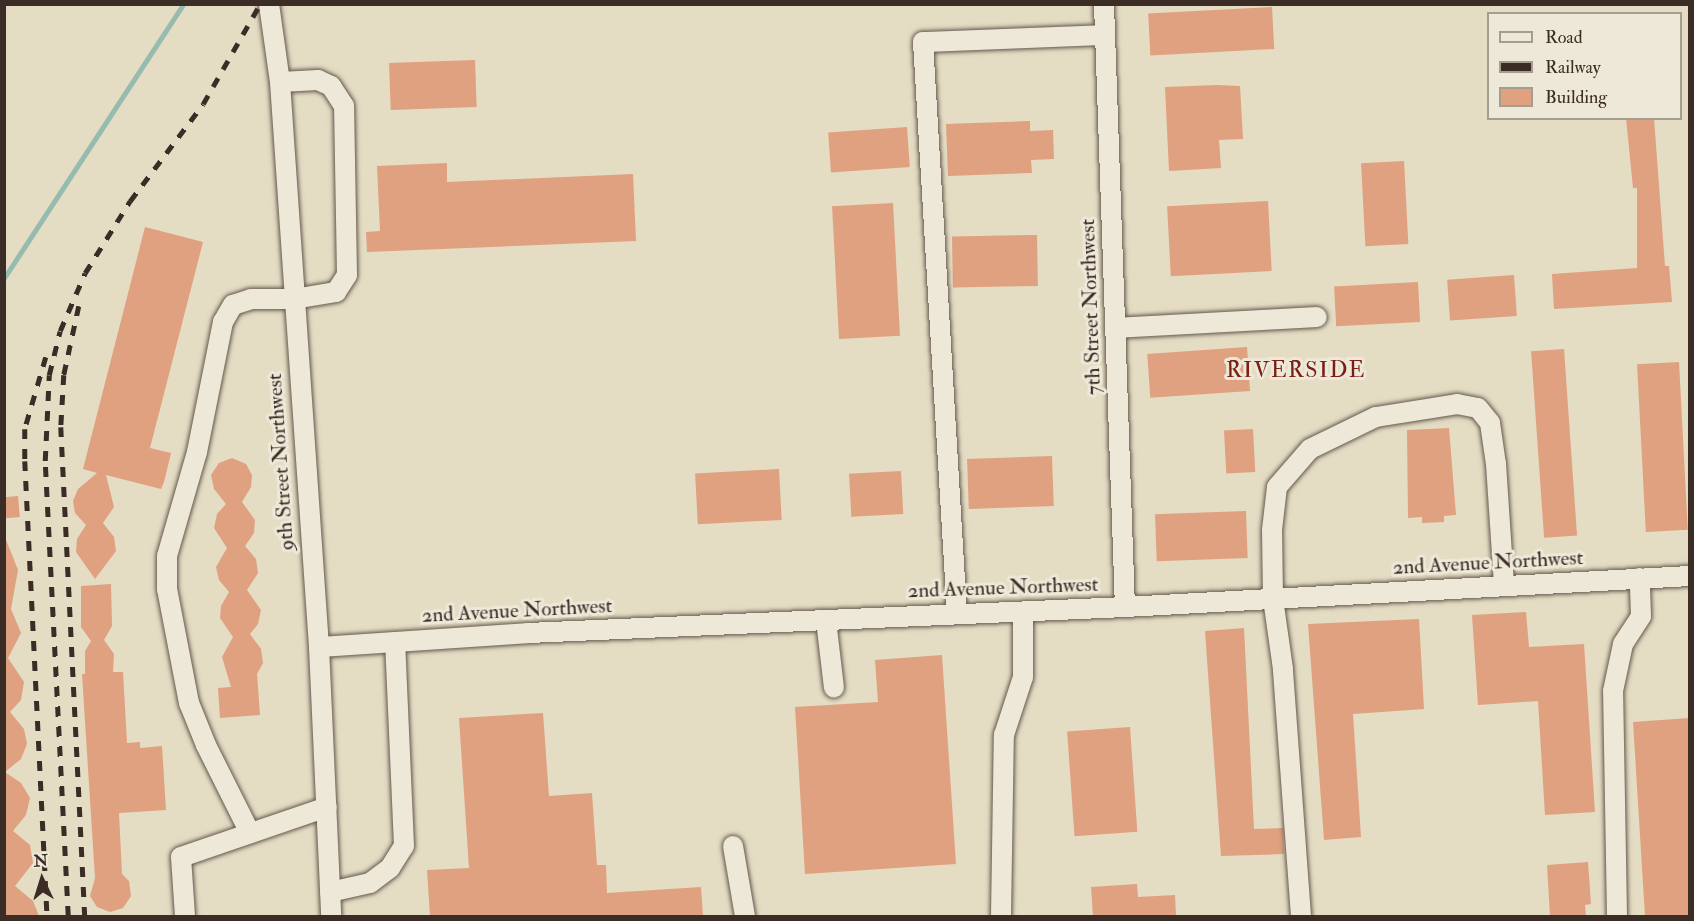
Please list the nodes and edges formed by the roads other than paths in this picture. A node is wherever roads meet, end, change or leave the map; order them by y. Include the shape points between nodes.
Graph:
1 (269, 4) edge
2 (1104, 4) edge
3 (1105, 35) junction
4 (280, 82) junction
5 (294, 299) junction
6 (1317, 317) dead end
7 (1115, 328) junction
8 (1689, 576) edge
9 (1640, 578) junction
10 (1504, 586) junction
11 (1273, 599) junction
12 (1125, 607) junction
13 (1023, 612) junction
14 (957, 614) junction
15 (826, 620) junction
16 (395, 642) junction
17 (319, 647) junction
18 (834, 688) dead end
19 (327, 807) junction
20 (250, 833) junction
21 (734, 846) dead end
22 (330, 892) junction
23 (185, 916) edge
24 (331, 916) edge
25 (745, 916) edge
26 (1000, 916) edge
27 (1301, 916) edge
28 (1617, 916) edge

1 - 4 street, 9th Street Northwest
2 - 3 street, 7th Street Northwest
3 - 7 street, 7th Street Northwest
3 - 14 street via 923,42
4 - 5 street, 9th Street Northwest
4 - 5 street via 318,80 332,86 344,106 346,275 336,292
5 - 17 street, 9th Street Northwest
5 - 20 street via 251,299 232,305 223,322 197,452 167,556 167,589 189,703
6 - 7 street
7 - 12 street, 7th Street Northwest
8 - 9 street, 2nd Avenue Northwest
9 - 10 street, 2nd Avenue Northwest
9 - 28 street via 1641,616 1623,645 1613,691
10 - 11 street, 2nd Avenue Northwest
10 - 11 street via 1490,423 1478,408 1457,404 1376,417 1310,449 1277,487 1272,530
11 - 12 street, 2nd Avenue Northwest
11 - 27 street via 1282,660
12 - 13 street, 2nd Avenue Northwest
13 - 14 street, 2nd Avenue Northwest
13 - 26 street via 1024,671 1005,735
14 - 15 street, 2nd Avenue Northwest
15 - 16 street, 2nd Avenue Northwest
15 - 18 street
16 - 17 street, 2nd Avenue Northwest
16 - 22 street via 404,846 390,868 370,883
17 - 19 street, 9th Street Northwest
19 - 20 street
19 - 22 street, 9th Street Northwest
20 - 23 street via 181,857
21 - 25 street
22 - 24 street, 9th Street Northwest

